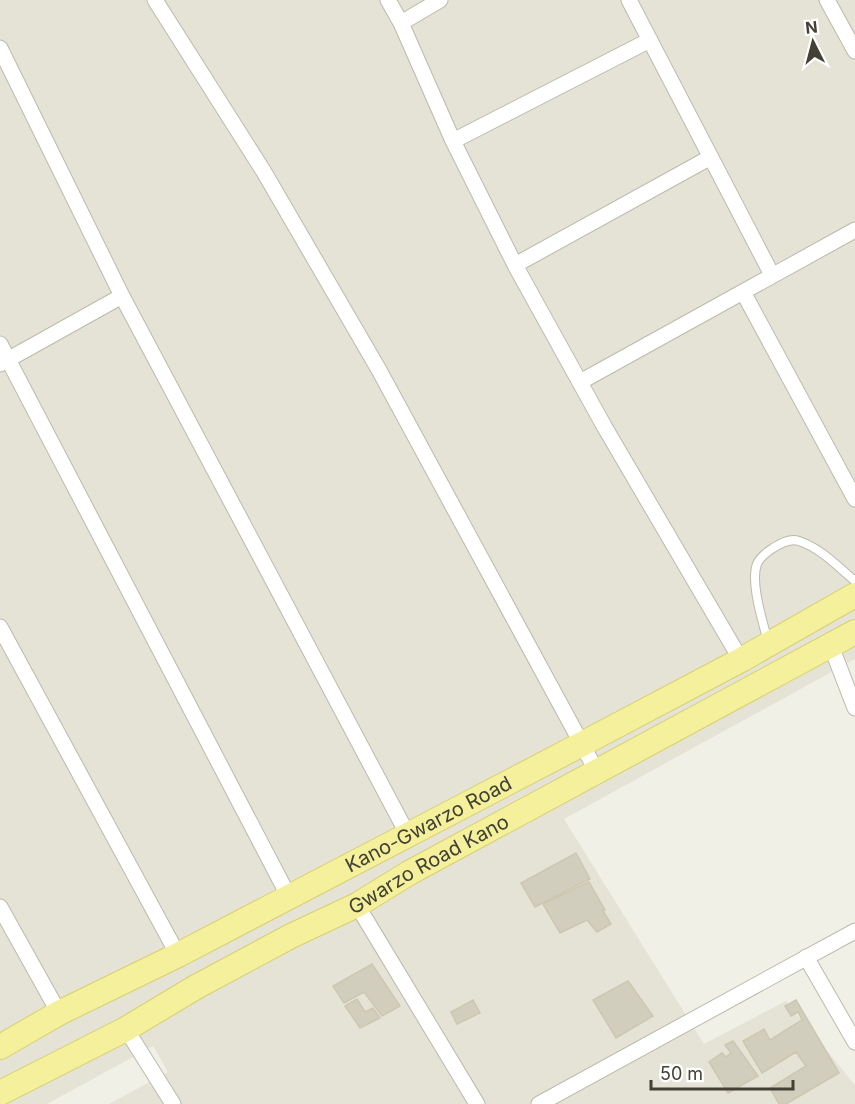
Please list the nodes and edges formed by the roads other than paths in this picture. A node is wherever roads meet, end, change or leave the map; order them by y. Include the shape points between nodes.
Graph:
1 (155, 0) edge
2 (388, 0) edge
3 (440, 0) edge
4 (629, 0) edge
5 (827, 0) edge
6 (401, 22) junction
7 (650, 40) junction
8 (853, 41) edge
9 (0, 48) edge
10 (453, 141) junction
11 (711, 157) junction
12 (855, 230) edge
13 (515, 265) junction
14 (772, 275) junction
15 (743, 292) junction
16 (122, 296) junction
17 (0, 344) edge
18 (4, 362) edge
19 (580, 382) junction
20 (855, 499) edge
21 (855, 581) edge
22 (855, 595) edge
23 (0, 627) edge
24 (855, 632) edge
25 (768, 644) junction
26 (831, 646) junction
27 (741, 660) junction
28 (855, 708) edge
29 (582, 744) junction
30 (597, 772) junction
31 (408, 836) junction
32 (289, 897) junction
33 (357, 904) junction
34 (0, 907) edge
35 (855, 931) edge
36 (178, 955) junction
37 (806, 957) junction
38 (59, 1013) junction
39 (126, 1029) junction
40 (855, 1042) edge
41 (0, 1047) edge
42 (0, 1093) edge
43 (173, 1104) edge
44 (477, 1104) edge
45 (539, 1104) edge

1 - 29 street via 264,172 379,370
2 - 6 street
3 - 6 street
4 - 7 street
5 - 8 street
6 - 10 street
7 - 10 street
7 - 11 street
9 - 16 street
10 - 13 street
11 - 13 street
11 - 14 street
12 - 14 street
13 - 19 street
14 - 15 street
15 - 19 street
15 - 20 street
16 - 18 street
16 - 31 street
17 - 18 street
18 - 32 street
19 - 27 street
21 - 25 lane via 824,553 796,540 782,542 766,553 757,564 756,594
22 - 25 main road, Kano-Gwarzo Road
23 - 36 street
24 - 26 main road, Gwarzo Road Kano
25 - 27 main road, Kano-Gwarzo Road
26 - 28 street
26 - 30 main road, Gwarzo Road Kano
27 - 29 main road, Kano-Gwarzo Road
29 - 30 street
29 - 31 main road, Kano-Gwarzo Road
30 - 33 main road, Gwarzo Road Kano
31 - 32 main road, Kano-Gwarzo Road
32 - 36 main road, Kano-Gwarzo Road
33 - 39 main road, Gwarzo Road Kano via 196,987
33 - 44 street
34 - 38 street
35 - 37 street
36 - 38 main road, Kano-Gwarzo Road
37 - 40 street
37 - 45 street
38 - 41 main road, Kano-Gwarzo Road
39 - 42 main road, Gwarzo Road Kano
39 - 43 street

